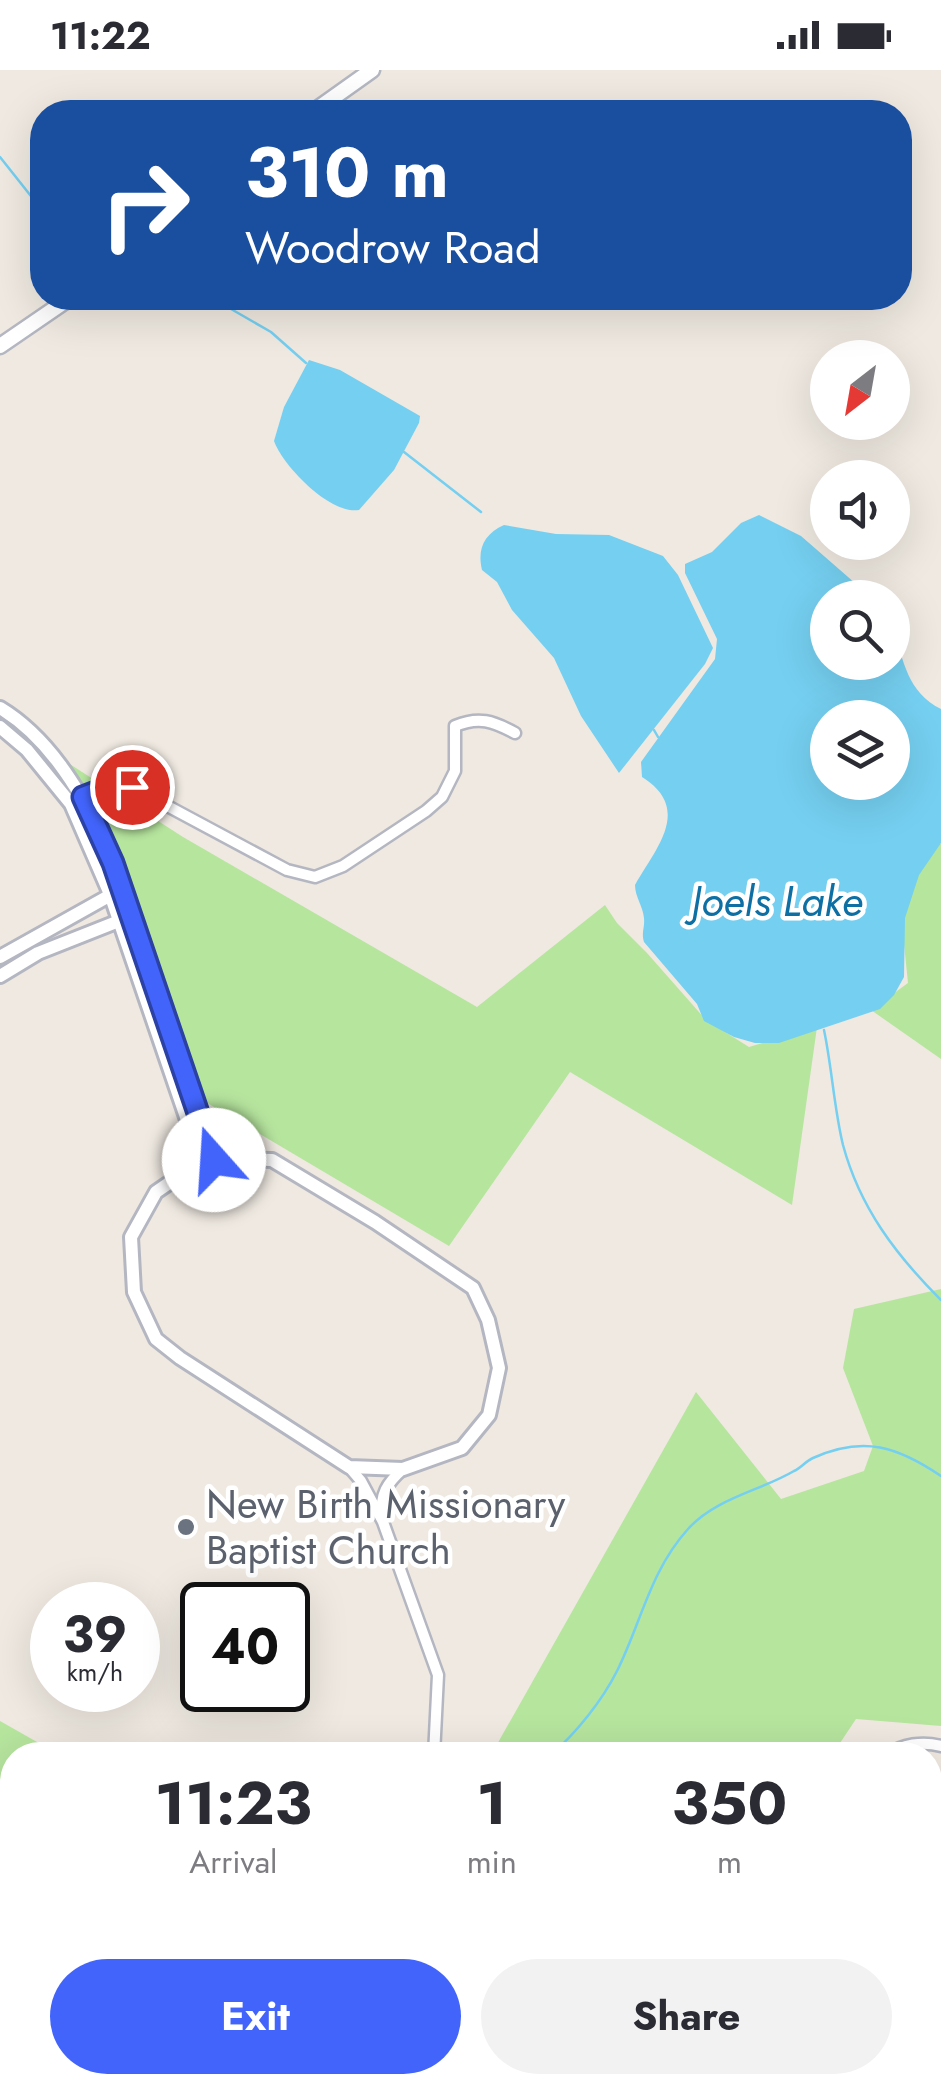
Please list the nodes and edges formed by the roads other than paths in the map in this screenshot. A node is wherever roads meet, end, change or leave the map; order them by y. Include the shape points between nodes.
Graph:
1 (372, 70) edge
2 (330, 100) edge
3 (52, 310) edge
4 (0, 346) edge
5 (0, 708) edge
6 (0, 727) edge
7 (516, 733) dead end
8 (77, 800) junction
9 (116, 892) junction
10 (125, 919) junction
11 (0, 957) edge
12 (0, 976) edge
13 (207, 1161) junction
14 (349, 1467) junction
15 (404, 1469) junction
16 (382, 1522) junction
17 (435, 1742) edge

1 - 2 main road
3 - 4 main road
5 - 8 street via 53,755
6 - 8 street
7 - 8 street via 474,718 455,726 454,771 442,797 343,866 315,877 287,870 132,787 117,784
8 - 9 street
9 - 10 street
9 - 11 street
10 - 12 street via 38,953
10 - 13 street
13 - 14 street via 156,1192 131,1237 134,1292 156,1339
13 - 15 street via 272,1160 472,1288 499,1368 489,1415 462,1448
14 - 15 street
14 - 16 street
15 - 16 street via 387,1483
16 - 17 street via 438,1675

